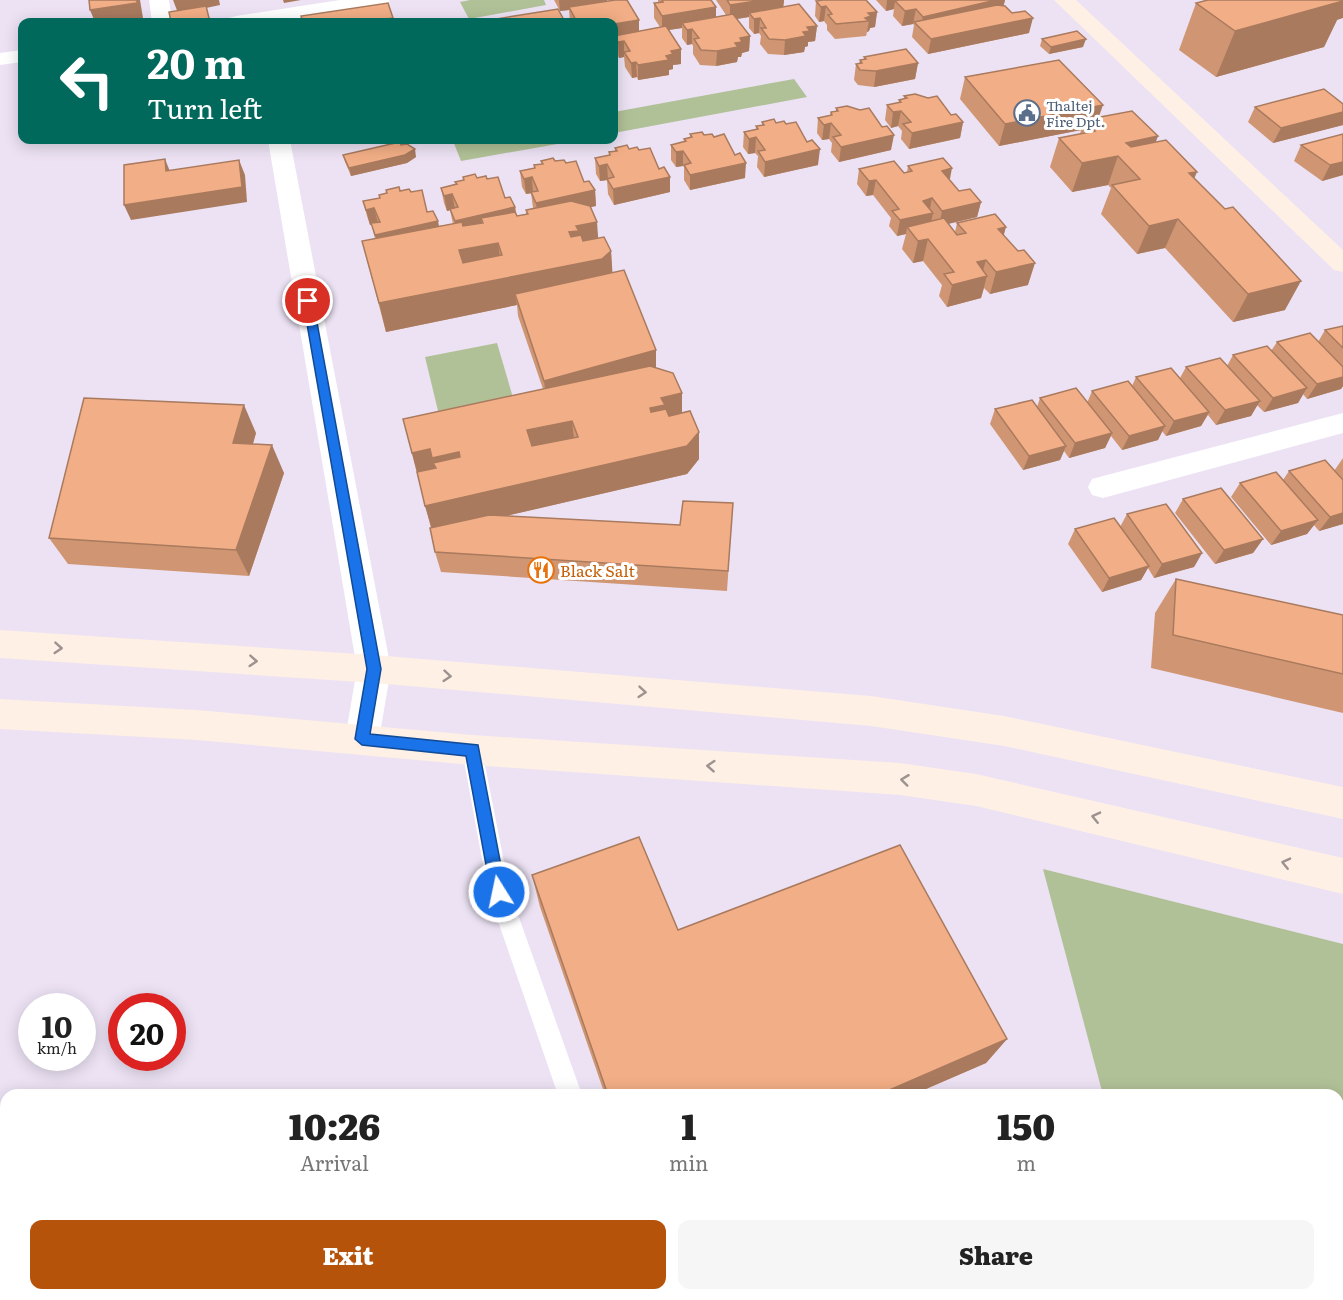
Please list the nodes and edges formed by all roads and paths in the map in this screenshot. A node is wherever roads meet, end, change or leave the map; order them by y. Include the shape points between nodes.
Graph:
1 (159, 0) edge
2 (380, 0) edge
3 (1064, 0) edge
4 (256, 14) edge
5 (161, 18) edge
6 (18, 57) edge
7 (0, 60) edge
8 (280, 144) edge
9 (1343, 264) edge
10 (1343, 423) edge
11 (1103, 487) dead end
12 (0, 644) edge
13 (374, 669) junction
14 (0, 714) edge
15 (362, 739) junction
16 (472, 750) junction
17 (1343, 803) edge
18 (1343, 876) edge
19 (568, 1089) edge

1 - 5 street
2 - 4 street
3 - 9 main road
6 - 7 street
8 - 13 street
10 - 11 street
12 -> 13 main road
13 - 15 street
13 -> 17 main road via 871,711 1004,731
14 - 15 main road
15 - 16 main road
18 -> 16 main road via 987,793 910,781
16 - 19 lane via 499,892

